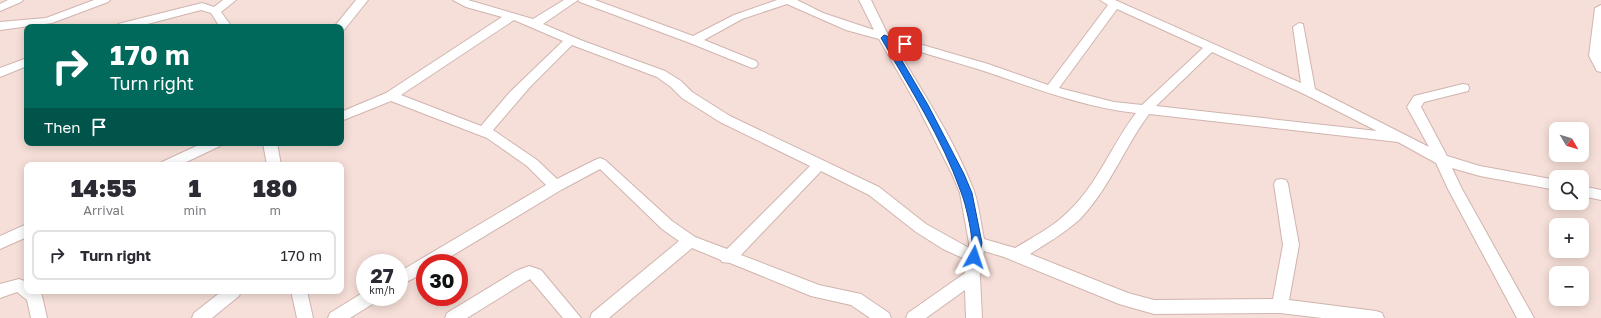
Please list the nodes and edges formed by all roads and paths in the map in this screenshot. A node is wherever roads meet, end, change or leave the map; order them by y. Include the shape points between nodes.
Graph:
1 (17, 0) edge
2 (104, 0) edge
3 (230, 0) edge
4 (362, 0) edge
5 (459, 0) edge
6 (572, 0) edge
7 (584, 0) edge
8 (788, 0) edge
9 (865, 0) edge
10 (1111, 2) edge
11 (0, 8) edge
12 (1601, 8) edge
13 (215, 11) junction
14 (512, 16) junction
15 (133, 24) edge
16 (224, 24) edge
17 (342, 24) edge
18 (534, 24) junction
19 (0, 26) edge
20 (1299, 26) dead end
21 (884, 38) junction
22 (571, 40) junction
23 (694, 40) junction
24 (1211, 47) junction
25 (24, 63) edge
26 (752, 64) dead end
27 (1601, 68) edge
28 (0, 73) edge
29 (1463, 88) dead end
30 (1051, 90) junction
31 (1309, 91) junction
32 (390, 96) junction
33 (1145, 111) junction
34 (344, 116) edge
35 (485, 131) junction
36 (1402, 138) junction
37 (208, 146) edge
38 (273, 146) edge
39 (1440, 159) junction
40 (173, 162) edge
41 (274, 162) edge
42 (820, 164) junction
43 (1549, 183) edge
44 (1281, 184) dead end
45 (556, 186) junction
46 (1589, 192) edge
47 (1601, 195) edge
48 (24, 231) edge
49 (690, 241) junction
50 (0, 243) edge
51 (976, 250) junction
52 (443, 254) edge
53 (1016, 255) junction
54 (728, 258) junction
55 (972, 276) junction
56 (24, 288) edge
57 (0, 291) edge
58 (33, 294) edge
59 (229, 294) edge
60 (300, 294) edge
61 (356, 306) edge
62 (1280, 306) junction
63 (1179, 313) edge
64 (39, 318) edge
65 (200, 318) edge
66 (305, 318) edge
67 (336, 318) edge
68 (453, 318) edge
69 (573, 318) edge
70 (598, 318) edge
71 (883, 318) edge
72 (914, 318) edge
73 (974, 318) edge
74 (1376, 318) edge
75 (1526, 318) edge

1 - 11 street
2 - 19 street via 48,21
3 - 13 street
4 - 17 street
5 - 14 street
6 - 18 street
7 - 23 street
8 - 21 street via 819,15
8 - 23 street via 738,17
9 - 21 street
10 - 24 street
10 - 30 street
12 - 27 street via 1595,56
13 - 15 street via 202,6
13 - 16 street
14 - 18 street
14 - 32 street
18 - 22 street
20 - 31 street
21 - 30 street via 984,67
21 - 51 street via 924,105 959,174 967,193
22 - 35 street via 524,85
22 - 42 street via 661,74 687,95 725,119
23 - 26 street
24 - 31 street
24 - 33 street via 1175,79
25 - 28 street
29 - 39 street via 1418,99 1414,107
30 - 33 street
31 - 36 street
32 - 34 street
32 - 35 street
33 - 36 street
33 - 53 street via 1079,210 1055,230
35 - 45 street via 532,164
36 - 39 street
37 - 40 street
38 - 41 street
39 - 43 street via 1480,171 1520,176
39 - 75 street
42 - 51 street via 874,191 921,228 948,245
42 - 54 street
44 - 62 street via 1291,245
45 - 49 street via 595,164 604,165 667,225
45 - 52 street
46 - 47 street
48 - 50 street
49 - 54 street
49 - 70 street
51 - 53 street
51 - 55 street
53 - 63 street via 1126,299
54 - 71 street via 817,291 855,299
55 - 72 street
55 - 73 street
56 - 57 street via 19,285
58 - 64 street
59 - 65 street
60 - 66 street
61 - 67 street
62 - 63 street
62 - 74 street
68 - 69 street via 529,272 535,274

